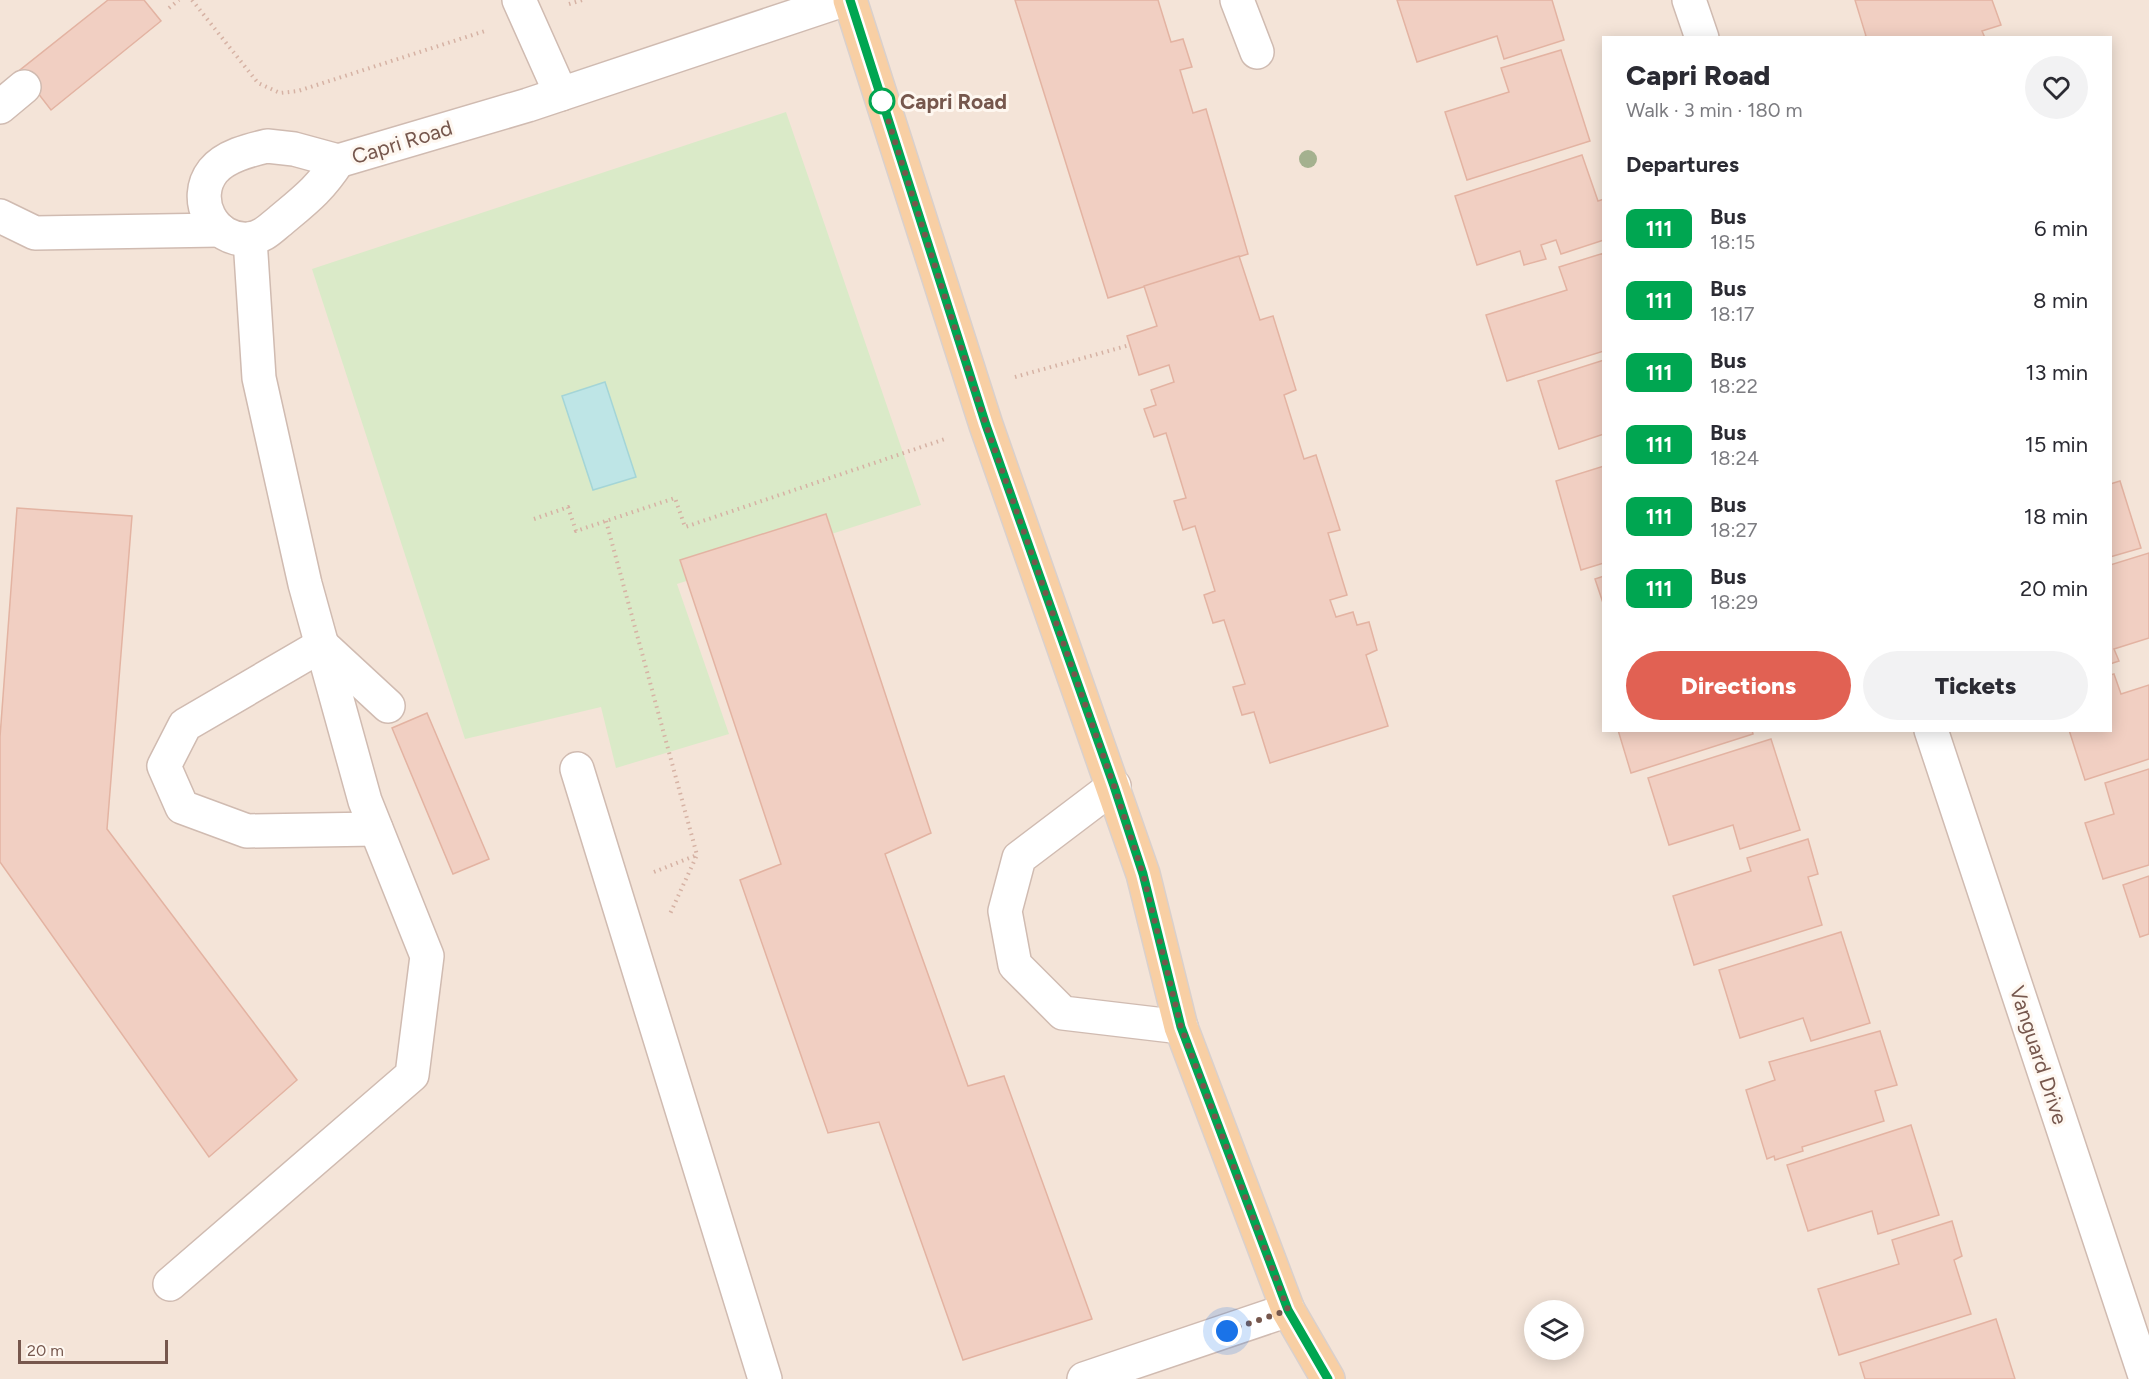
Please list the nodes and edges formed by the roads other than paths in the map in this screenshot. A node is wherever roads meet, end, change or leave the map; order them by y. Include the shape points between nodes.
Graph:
1 (843, 0) edge
2 (850, 0) edge
3 (1237, 0) edge
4 (1689, 0) edge
5 (523, 9) edge
6 (1701, 36) edge
7 (1257, 52) dead end
8 (561, 94) junction
9 (338, 161) junction
10 (0, 216) edge
11 (235, 235) junction
12 (322, 645) junction
13 (387, 706) dead end
14 (1932, 732) edge
15 (577, 769) dead end
16 (1114, 786) junction
17 (376, 829) junction
18 (1181, 1027) junction
19 (170, 1284) dead end
20 (1288, 1310) junction
21 (765, 1379) edge
22 (1084, 1379) edge
23 (1328, 1379) edge
24 (2146, 1379) edge

1 - 8 street, Capri Road
2 - 16 main road via 986,425
3 - 7 street
4 - 6 street
5 - 8 street
8 - 9 street, Capri Road
9 - 11 street, Capri Road via 312,195 271,230
9 - 11 street, Capri Road via 267,146 224,162 213,170 207,182 205,209 210,220
10 - 11 street via 35,233
11 - 12 street via 259,378
12 - 13 street
12 - 17 street
12 - 17 street via 185,724 164,766 182,807 247,831
14 - 24 street, Vanguard Drive
15 - 21 street
16 - 18 main road via 1143,874
16 - 18 street via 1019,858 1005,911 1015,964 1063,1013
17 - 19 street via 428,956 412,1074
18 - 20 main road
20 - 22 street
20 - 23 main road

